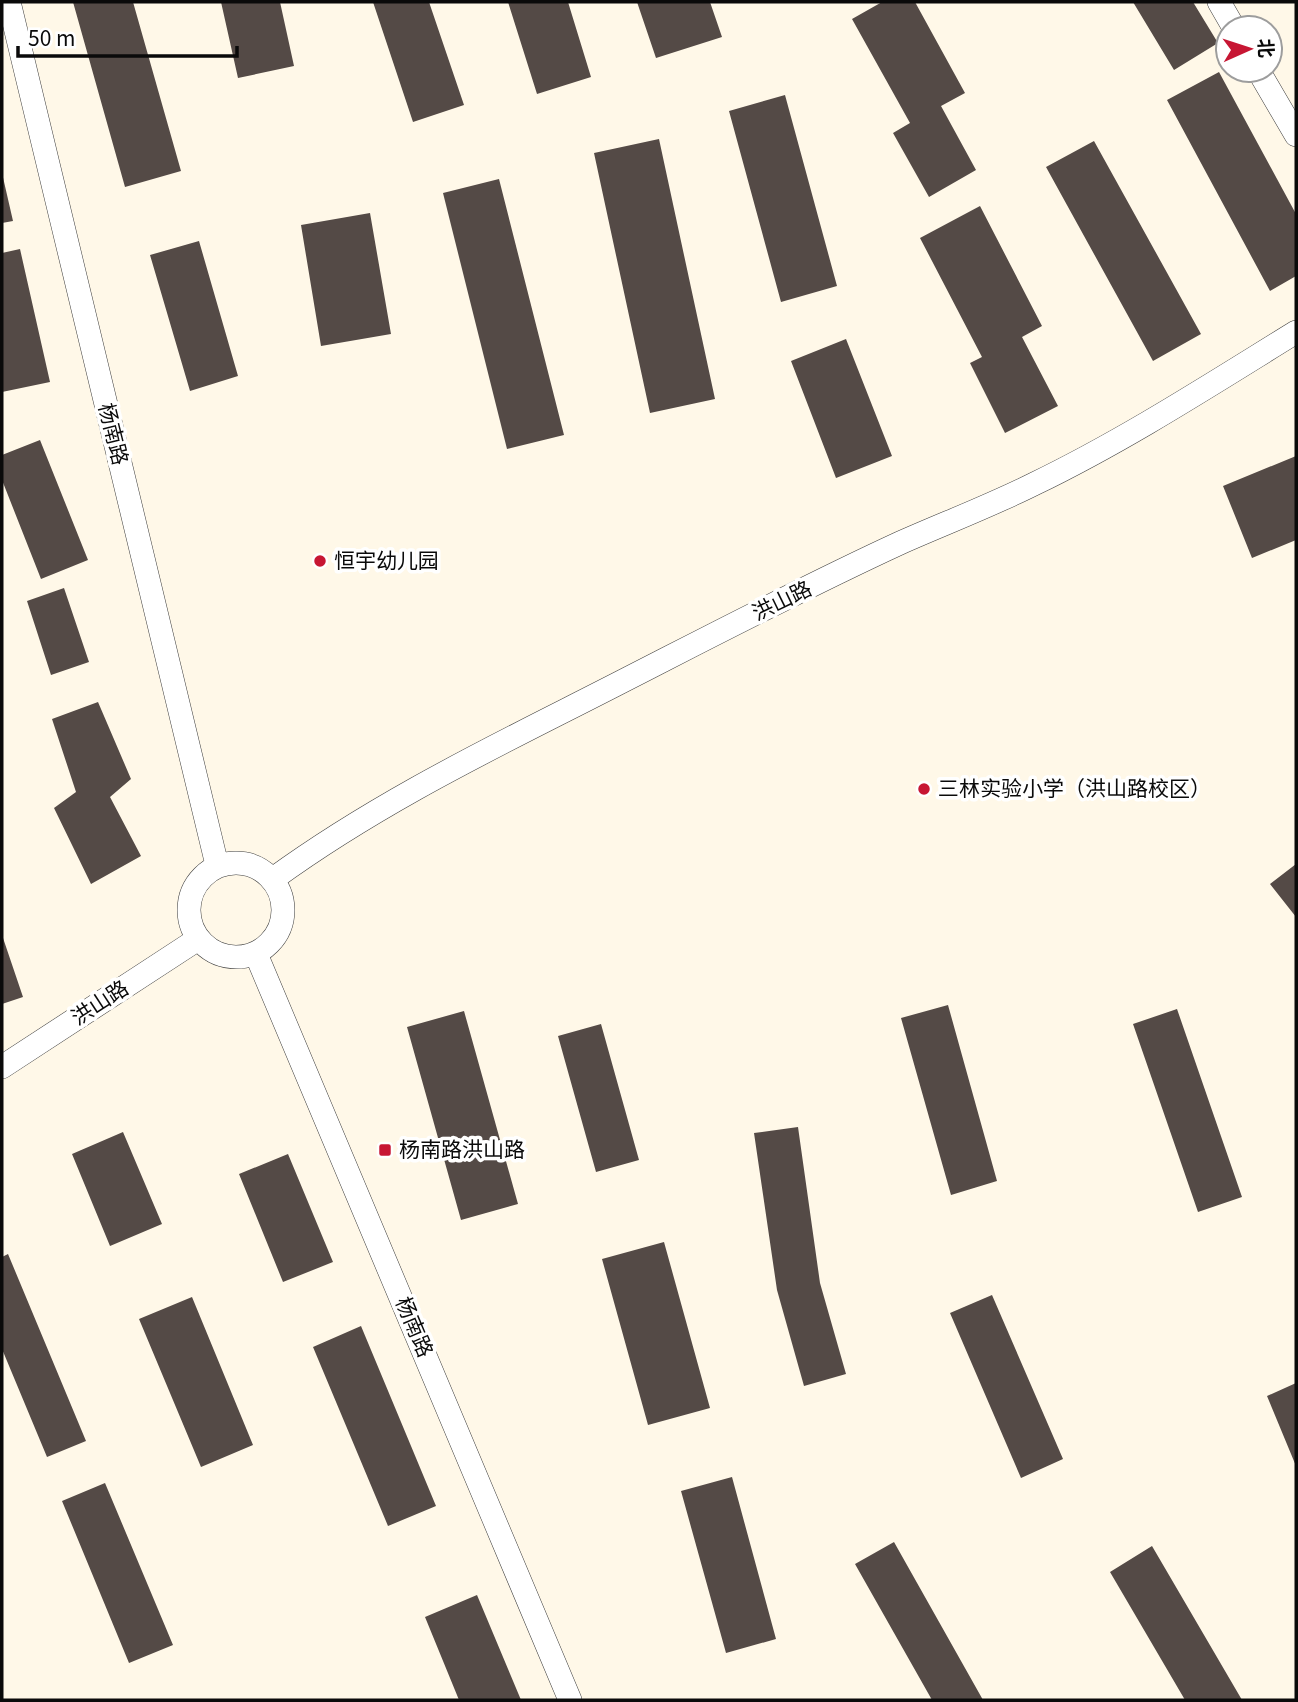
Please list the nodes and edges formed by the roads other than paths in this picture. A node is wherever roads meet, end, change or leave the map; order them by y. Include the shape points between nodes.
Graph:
1 (9, 2) edge
2 (1266, 84) edge
3 (1296, 135) edge
4 (1296, 332) edge
5 (217, 866) junction
6 (273, 879) junction
7 (198, 939) junction
8 (256, 954) junction
9 (2, 1067) edge
10 (570, 1700) edge

1 - 5 street, 杨南路
2 - 3 street
4 - 6 street, 洪山路 via 1102,449 792,596 520,733 324,842
5 - 6 street via 236,861 258,867
5 - 7 street via 203,874 189,898 191,925
6 - 8 street via 281,893 283,921 269,945
7 - 8 street via 213,953 237,958
7 - 9 street, 洪山路
8 - 10 street, 杨南路

